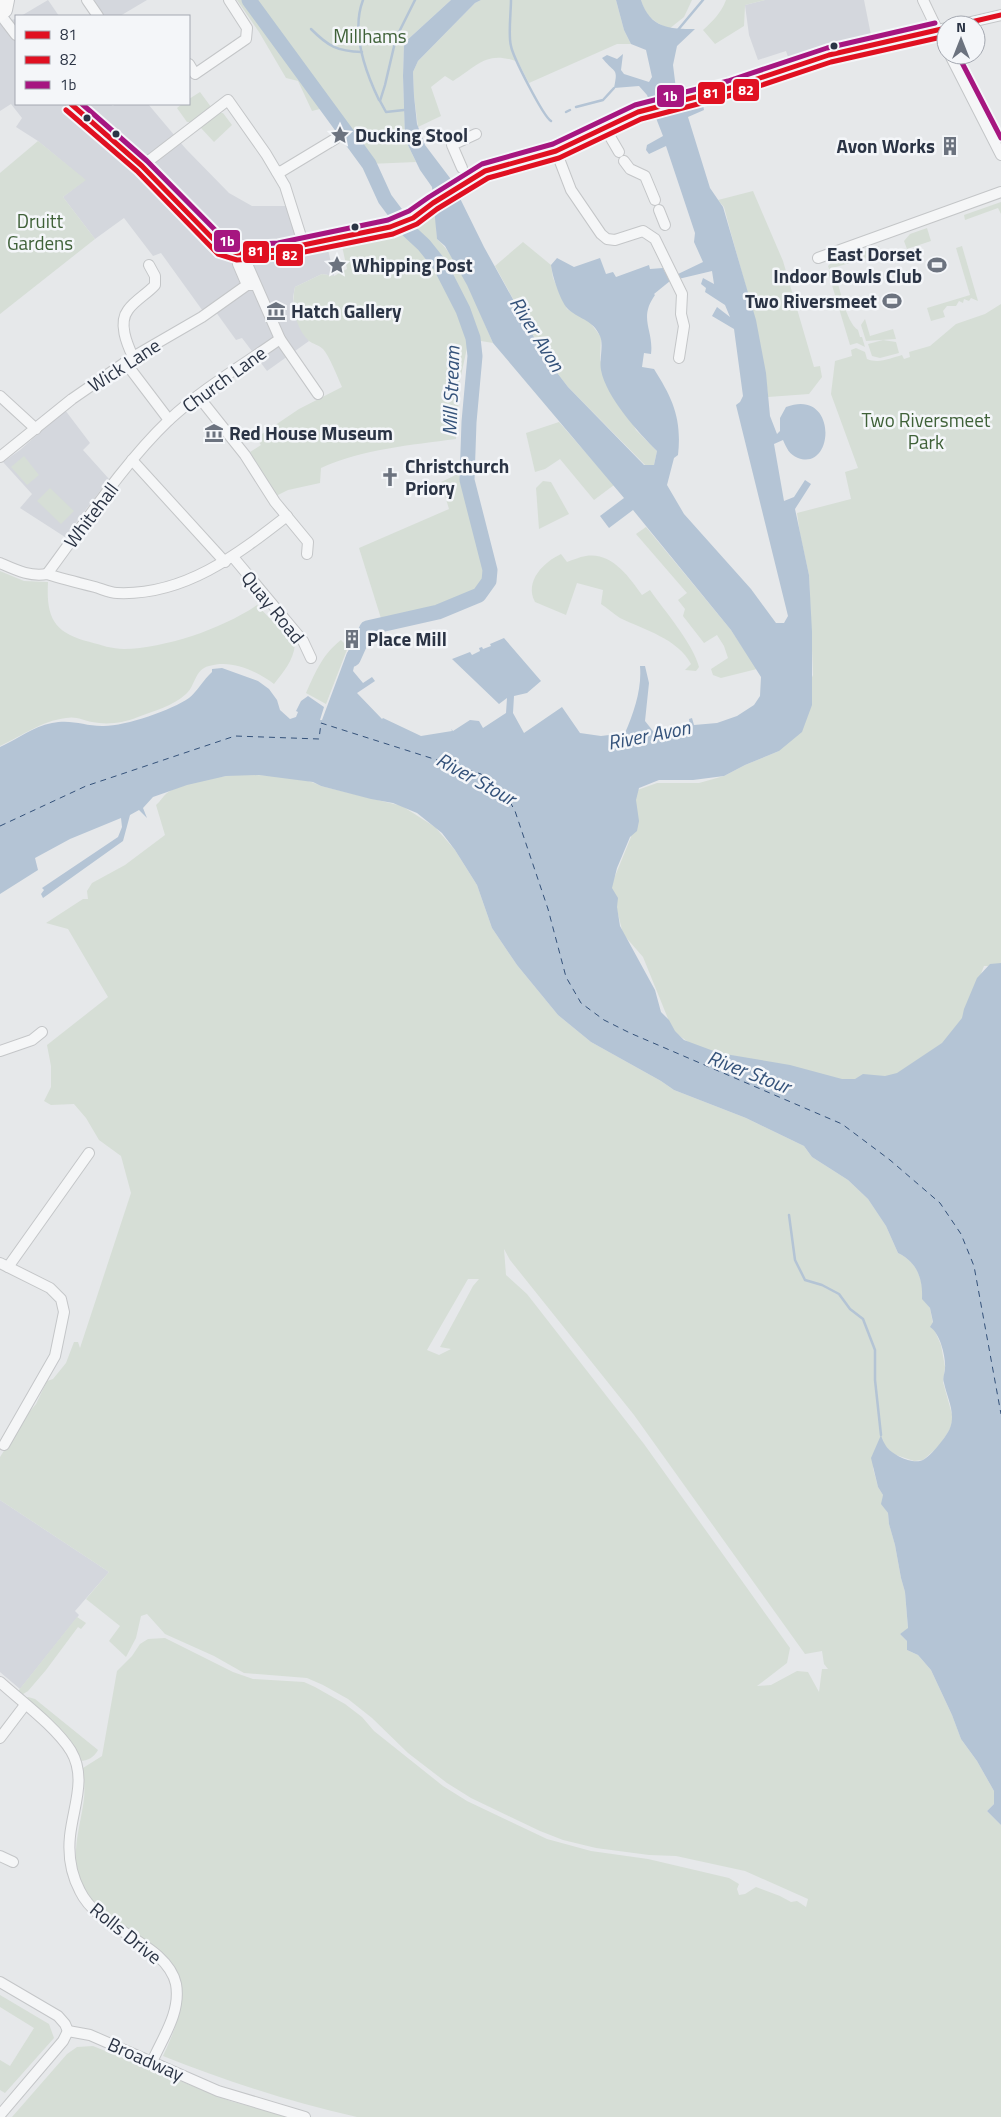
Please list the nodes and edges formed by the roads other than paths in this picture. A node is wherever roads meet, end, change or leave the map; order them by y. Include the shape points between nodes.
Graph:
1 (7, 0) edge
2 (87, 0) edge
3 (229, 0) edge
4 (924, 0) edge
5 (0, 14) edge
6 (97, 15) edge
7 (1001, 15) edge
8 (986, 18) edge
9 (936, 19) edge
10 (936, 30) edge
11 (15, 34) edge
12 (955, 65) edge
13 (190, 66) edge
14 (72, 105) edge
15 (606, 128) junction
16 (476, 134) dead end
17 (335, 139) dead end
18 (556, 151) junction
19 (1001, 155) edge
20 (142, 166) junction
21 (466, 174) junction
22 (274, 175) junction
23 (1001, 192) edge
24 (665, 225) dead end
25 (304, 246) junction
26 (237, 253) junction
27 (818, 258) dead end
28 (149, 265) dead end
29 (251, 285) junction
30 (280, 339) junction
31 (679, 358) dead end
32 (129, 359) junction
33 (318, 394) dead end
34 (0, 396) edge
35 (198, 396) junction
36 (169, 420) junction
37 (36, 430) junction
38 (0, 457) edge
39 (132, 460) junction
40 (287, 516) junction
41 (307, 554) dead end
42 (229, 559) junction
43 (0, 564) edge
44 (47, 574) junction
45 (311, 658) dead end
46 (42, 1032) dead end
47 (0, 1051) edge
48 (89, 1153) dead end
49 (4, 1265) edge
50 (4, 1445) dead end
51 (0, 1682) edge
52 (26, 1705) junction
53 (0, 1738) edge
54 (0, 1856) edge
55 (12, 1862) dead end
56 (0, 1982) edge
57 (68, 2031) junction
58 (152, 2062) junction
59 (0, 2115) edge
60 (305, 2117) edge

1 - 5 main road via 5,10
2 - 6 street
3 - 13 street via 248,28 246,39 195,74
4 - 9 street
5 - 11 street
7 - 8 street
10 - 15 street via 828,55 730,88 650,108
12 - 19 street
14 - 20 street
15 - 18 street
15 - 24 street via 630,169 645,176
16 - 21 street via 452,145
17 - 22 street
18 - 21 street
18 - 31 street via 571,190 607,240 643,231 655,239 682,297 684,326
20 - 22 street via 228,100 266,154
20 - 26 street via 222,248
21 - 25 street via 458,188 413,218 390,227
22 - 25 street via 285,186
23 - 27 street
25 - 26 street
26 - 29 street via 247,264
28 - 32 street via 155,276 155,285 127,310 124,321
29 - 30 street
29 - 32 street, Wick Lane
30 - 33 street
30 - 35 street, Church Lane
32 - 36 street
32 - 37 street, Wick Lane via 72,399
34 - 37 street
35 - 36 street, Church Lane
35 - 40 street via 245,455
36 - 39 street, Whitehall
37 - 38 street, Wick Lane
39 - 42 street
39 - 44 street, Whitehall
40 - 41 street via 308,542
40 - 42 street, Quay Road
42 - 44 street via 181,583 143,592 115,594
42 - 45 street, Quay Road via 303,641
43 - 44 street via 36,576
46 - 47 street via 32,1040
48 - 49 street
49 - 50 street via 50,1288 61,1299 64,1312 55,1356
51 - 52 street, Rolls Drive
52 - 53 street
52 - 58 street, Rolls Drive via 63,1740 78,1766 79,1791 69,1849 71,1869 80,1891 93,1911 155,1953 176,1982 175,2013
54 - 55 street
56 - 57 street via 58,2016
57 - 58 street, Broadway via 90,2034
57 - 59 street via 64,2041
58 - 60 street, Broadway via 236,2097

